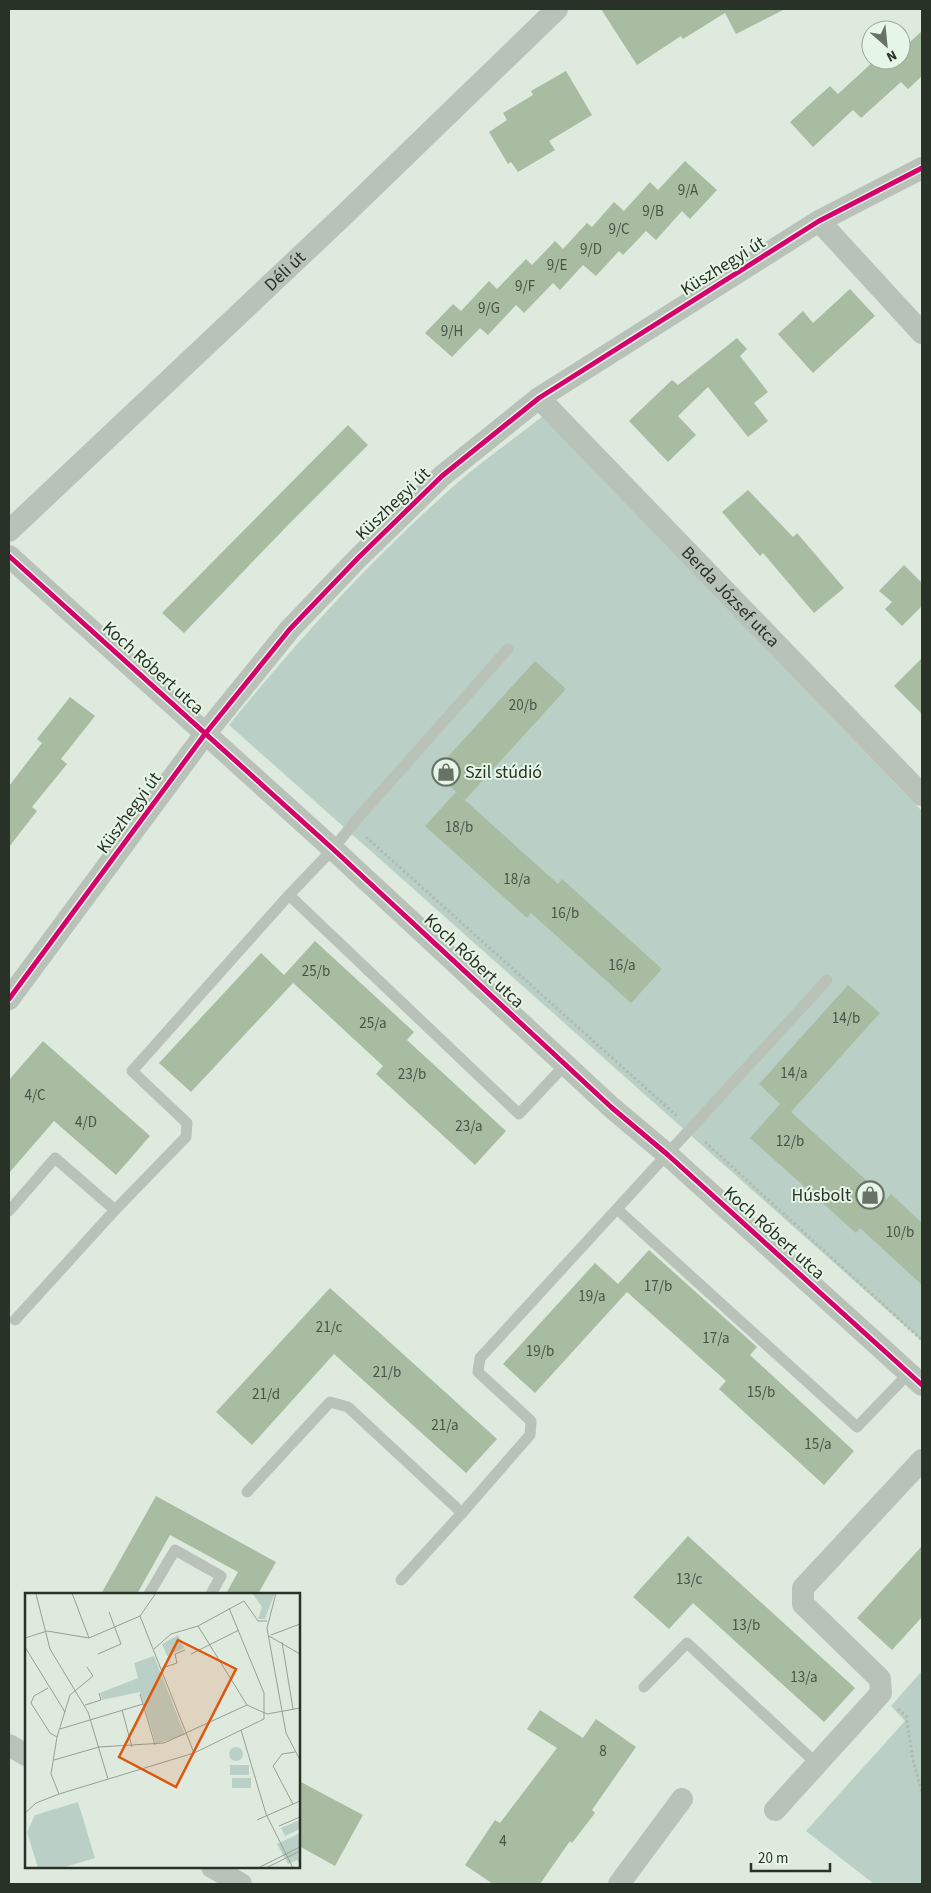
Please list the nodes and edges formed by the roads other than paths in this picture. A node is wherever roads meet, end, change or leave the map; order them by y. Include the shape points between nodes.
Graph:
1 (557, 9) edge
2 (922, 168) edge
3 (819, 221) junction
4 (922, 333) edge
5 (539, 398) junction
6 (9, 531) edge
7 (9, 556) edge
8 (508, 649) dead end
9 (205, 734) junction
10 (922, 795) edge
11 (333, 849) junction
12 (289, 895) junction
13 (827, 980) dead end
14 (9, 999) edge
15 (565, 1065) junction
16 (668, 1155) junction
17 (115, 1210) junction
18 (618, 1210) junction
19 (9, 1211) edge
20 (15, 1320) dead end
21 (915, 1379) edge
22 (922, 1460) edge
23 (247, 1492) dead end
24 (462, 1513) junction
25 (400, 1580) dead end
26 (151, 1593) edge
27 (212, 1593) edge
28 (644, 1687) dead end
29 (9, 1745) edge
30 (25, 1754) edge
31 (817, 1764) junction
32 (682, 1799) dead end
33 (775, 1810) dead end
34 (214, 1868) edge
35 (241, 1884) edge
36 (619, 1884) edge

1 - 6 street, Déli út
2 - 3 street, Küszhegyi út
3 - 4 street
3 - 5 street, Küszhegyi út
5 - 9 street, Küszhegyi út via 442,476 358,558 290,629
5 - 10 street, Berda József utca
7 - 9 street, Koch Róbert utca
8 - 11 lane
9 - 11 street, Koch Róbert utca
9 - 14 street, Küszhegyi út
11 - 12 lane
11 - 15 street, Koch Róbert utca
12 - 15 lane via 519,1114
12 - 17 lane via 132,1071 187,1123 186,1137
13 - 16 lane
15 - 16 street, Koch Róbert utca
16 - 18 lane
16 - 21 street, Koch Róbert utca
17 - 19 lane via 55,1158
17 - 20 lane
18 - 21 lane via 857,1427
18 - 24 lane via 480,1358 478,1372 532,1421 530,1435
22 - 31 street via 803,1588 803,1604 880,1679 881,1694
23 - 24 lane via 330,1402 348,1407
24 - 25 lane
26 - 27 lane via 174,1550 220,1576
28 - 31 lane via 687,1643
29 - 30 street
31 - 33 street
32 - 36 street
34 - 35 street

